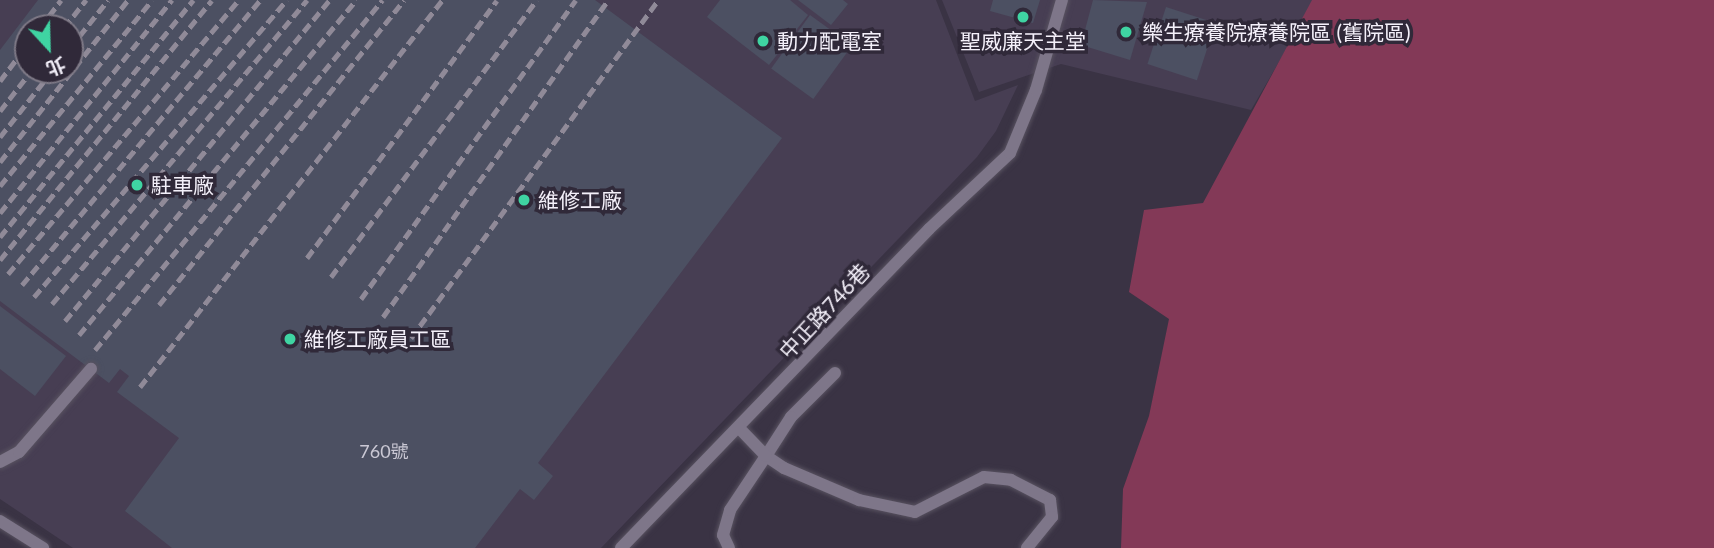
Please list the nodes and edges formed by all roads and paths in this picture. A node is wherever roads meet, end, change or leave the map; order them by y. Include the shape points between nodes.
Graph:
1 (1062, 0) edge
2 (91, 369) dead end
3 (835, 373) dead end
4 (739, 428) junction
5 (766, 456) junction
6 (0, 462) edge
7 (0, 521) edge
8 (43, 548) edge
9 (621, 548) edge
10 (729, 548) edge
11 (1027, 548) edge

1 - 4 lane, 中正路746巷 via 1036,90 1010,153 929,229
2 - 6 lane via 19,452
3 - 5 lane via 791,417
4 - 5 lane
4 - 9 lane, 中正路746巷
5 - 10 lane via 730,510 723,535
5 - 11 lane via 783,468 859,500 915,512 984,477 1011,480 1050,500 1052,517
7 - 8 lane

